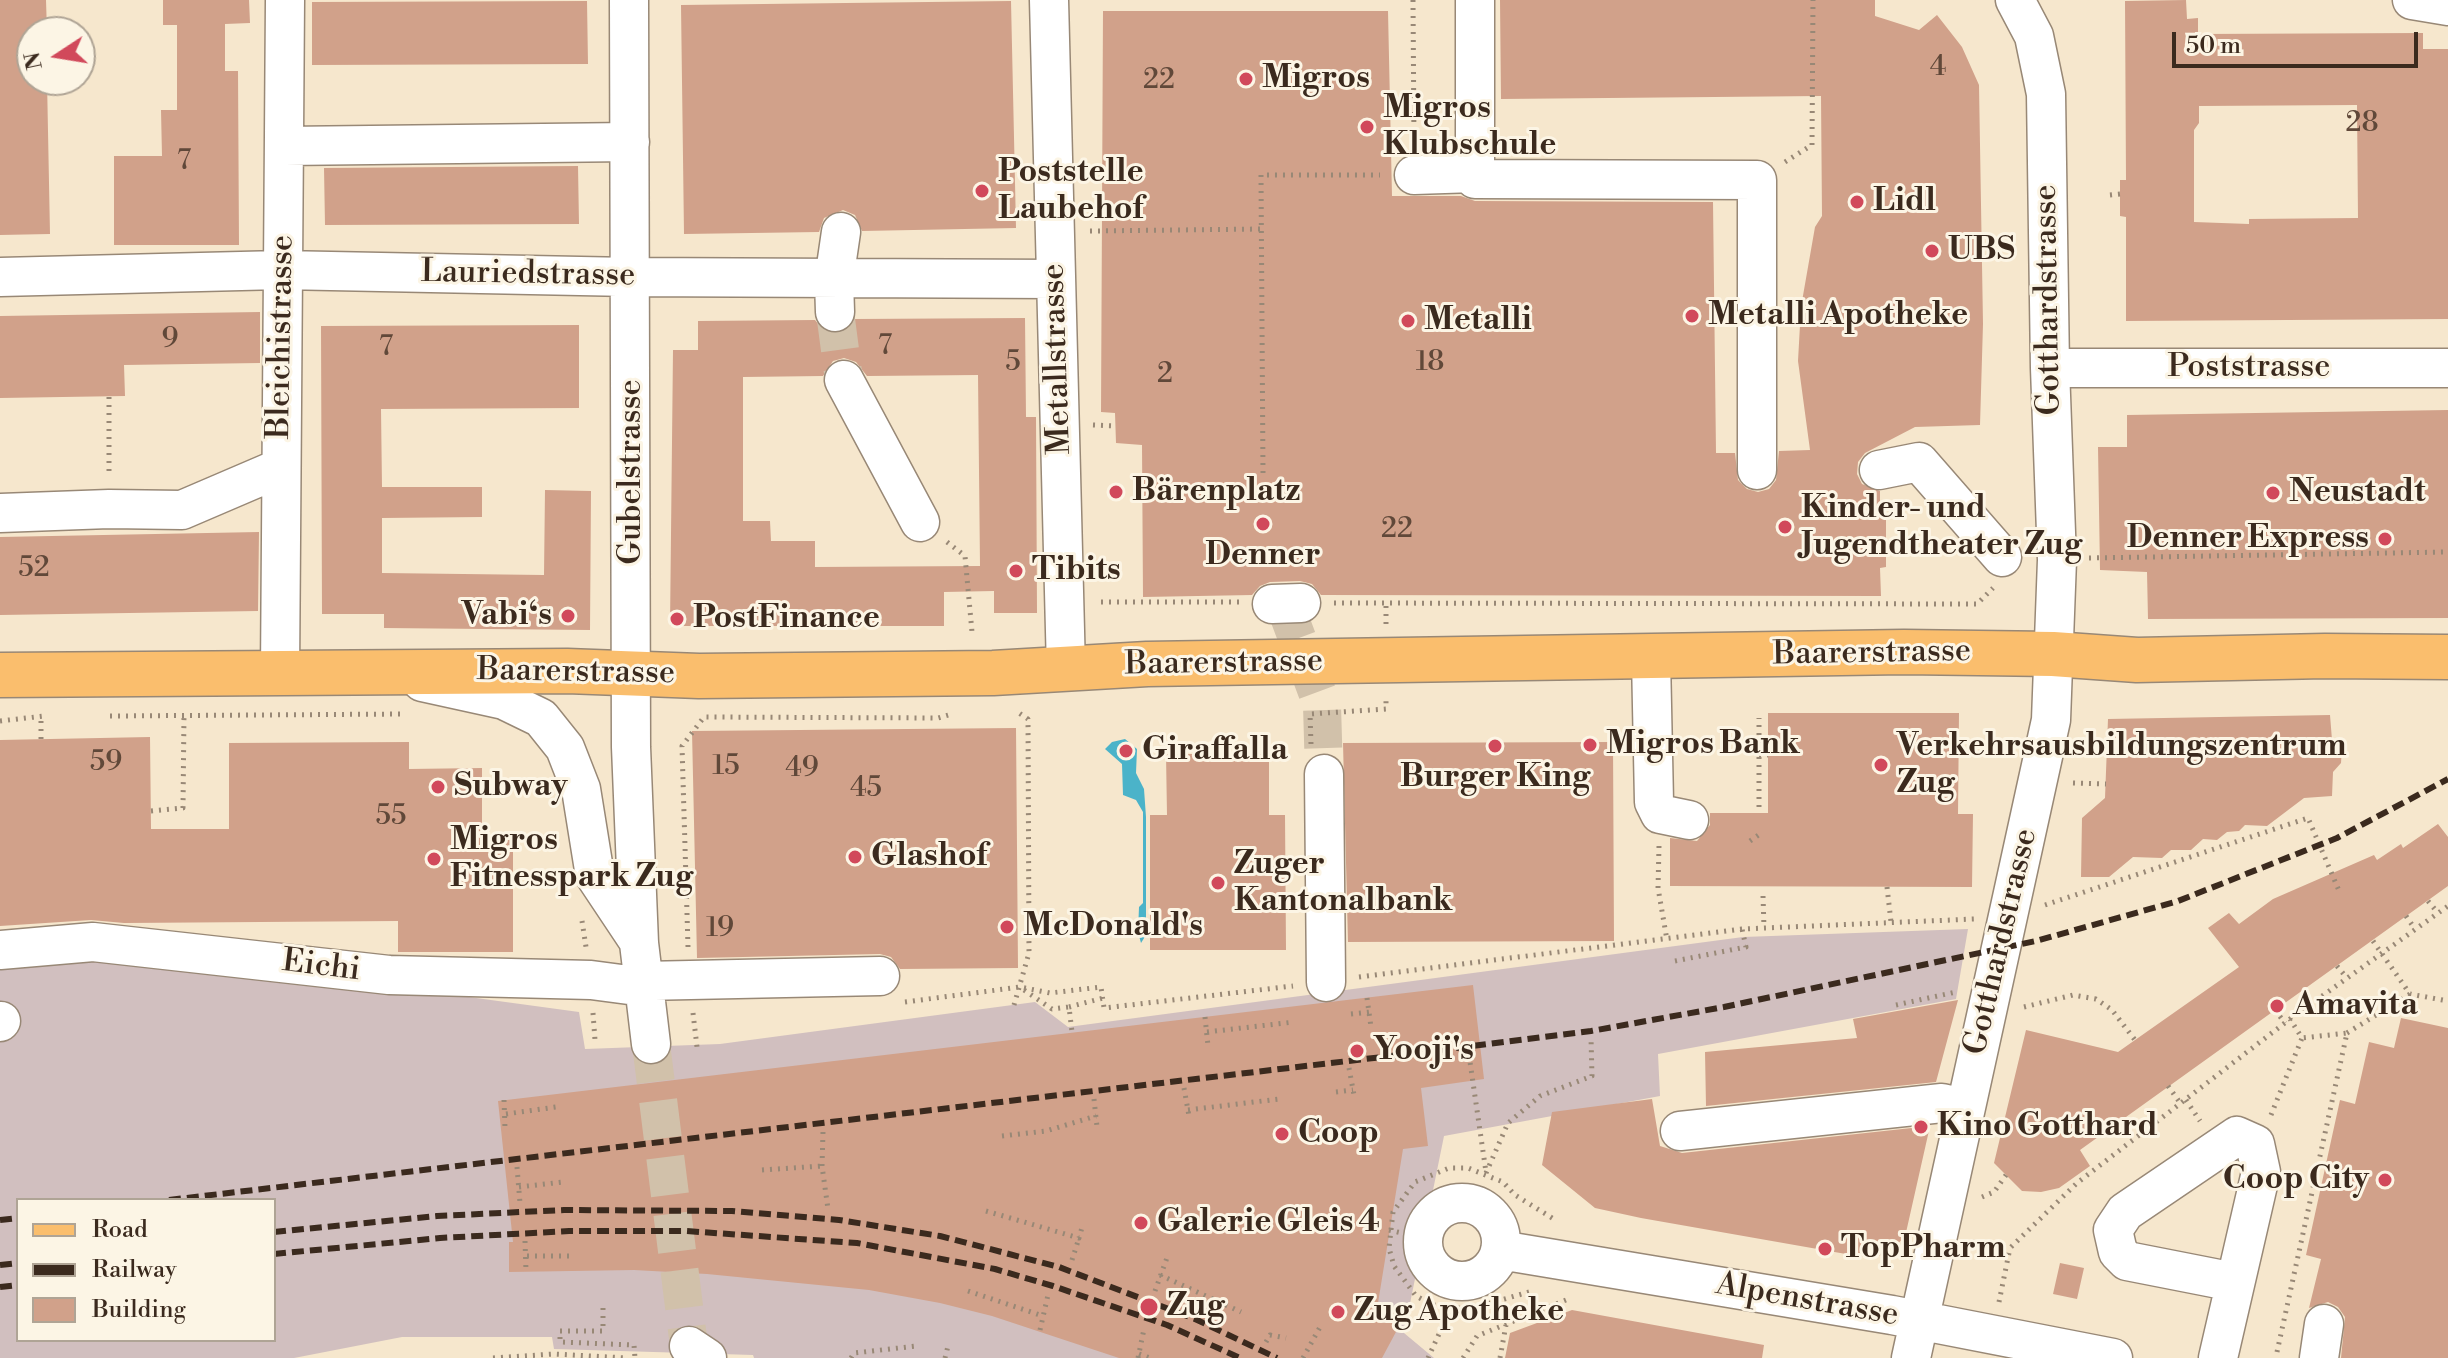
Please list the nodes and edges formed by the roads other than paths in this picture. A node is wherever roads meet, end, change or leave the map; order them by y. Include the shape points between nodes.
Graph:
1 (285, 0) edge
2 (629, 0) edge
3 (1049, 0) edge
4 (1475, 0) edge
5 (2015, 0) edge
6 (2412, 0) edge
7 (2448, 6) edge
8 (630, 142) junction
9 (285, 146) junction
10 (1475, 173) junction
11 (1414, 175) road end
12 (841, 232) dead end
13 (281, 270) junction
14 (0, 277) edge
15 (630, 277) junction
16 (1056, 279) junction
17 (834, 296) junction
18 (2050, 368) junction
19 (2448, 368) edge
20 (844, 380) tunnel mouth
21 (280, 468) junction
22 (1757, 470) dead end
23 (1879, 470) dead end
24 (0, 513) edge
25 (920, 522) road end
26 (2002, 557) road end
27 (2053, 654) junction
28 (2448, 657) edge
29 (1651, 658) junction
30 (1066, 670) junction
31 (373, 671) junction
32 (280, 673) junction
33 (632, 674) junction
34 (0, 675) edge
35 (1324, 774) tunnel mouth
36 (1674, 817) road end
37 (639, 943) junction
38 (0, 950) edge
39 (880, 976) road end
40 (1326, 982) road end
41 (643, 984) junction
42 (651, 1044) tunnel mouth
43 (1965, 1108) junction
44 (1680, 1131) dead end
45 (1500, 1250) junction
46 (2234, 1282) junction
47 (1919, 1321) junction
48 (1911, 1358) edge
49 (2113, 1358) edge
50 (2218, 1358) edge

1 - 9 street, Bleichistrasse
2 - 8 street, Gubelstrasse
3 - 16 street, Metallstrasse
4 - 10 street
5 - 18 street, Gotthardstrasse via 2034,36 2046,94
6 - 7 street
8 - 9 street
8 - 15 street, Gubelstrasse
9 - 13 street, Bleichistrasse
10 - 11 street
10 - 22 street via 1475,179 1757,180
12 - 17 street
13 - 14 street, Lauriedstrasse
13 - 15 street, Lauriedstrasse
13 - 21 street, Bleichistrasse
15 - 17 street, Lauriedstrasse
15 - 33 street, Gubelstrasse
16 - 17 street, Lauriedstrasse
16 - 30 street, Metallstrasse
18 - 19 street, Poststrasse
18 - 27 street, Gotthardstrasse via 2057,560
20 - 25 street
21 - 24 street via 182,510
21 - 32 street, Bleichistrasse
23 - 26 street via 1919,462
27 - 28 main road, Baarerstrasse via 2137,660
27 - 29 main road, Baarerstrasse
27 - 43 street, Gotthardstrasse via 2049,731
29 - 30 main road, Baarerstrasse via 1147,664
29 - 36 street via 1654,802
30 - 33 main road, Baarerstrasse
31 - 32 main road, Baarerstrasse
31 - 33 main road, Baarerstrasse
31 - 37 street, Gubelstrasse via 504,700 541,718 565,748 581,789 595,876
32 - 34 main road, Baarerstrasse
33 - 37 street, Gubelstrasse
35 - 40 street
37 - 41 street, Gubelstrasse
38 - 41 street, Eichi via 93,942 389,975 475,972
39 - 41 street, Eichi
41 - 42 street, Gubelstrasse
43 - 44 street via 1942,1103
43 - 47 street, Gotthardstrasse
45 - 45 street via 1487,1272 1462,1281 1438,1273 1406,1234 1442,1208 1466,1203 1489,1213
45 - 47 street, Alpenstrasse
46 - 46 street via 2261,1172 2255,1144 2237,1136 2125,1212 2113,1230 2118,1252 2127,1261
46 - 50 street
47 - 48 street, Gotthardstrasse
47 - 49 street, Alpenstrasse

